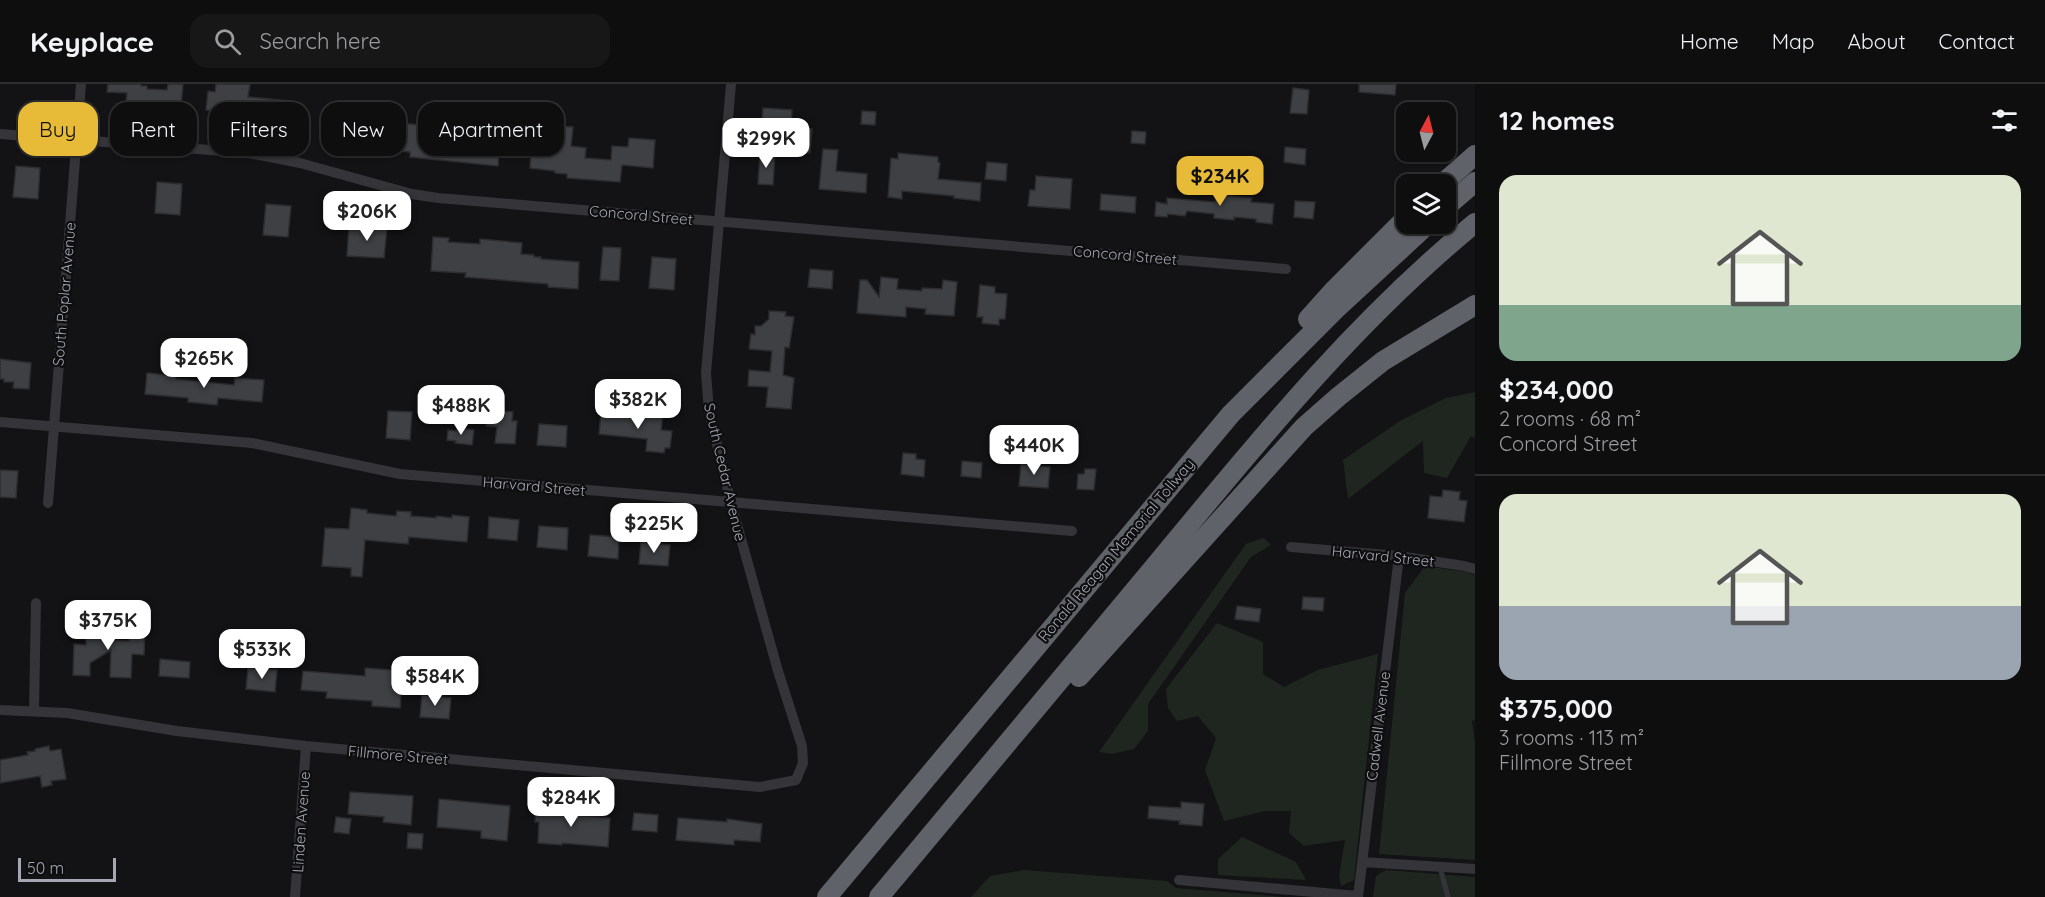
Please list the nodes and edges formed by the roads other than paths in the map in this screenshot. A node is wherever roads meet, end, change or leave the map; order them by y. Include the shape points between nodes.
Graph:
1 (81, 84) edge
2 (731, 84) edge
3 (80, 102) edge
4 (0, 134) edge
5 (18, 135) edge
6 (98, 142) edge
7 (1475, 155) edge
8 (76, 156) edge
9 (1453, 174) edge
10 (1475, 182) edge
11 (1456, 198) edge
12 (719, 222) junction
13 (1475, 222) edge
14 (1396, 228) edge
15 (1417, 234) edge
16 (1286, 269) dead end
17 (1475, 305) edge
18 (1231, 414) junction
19 (0, 422) edge
20 (52, 427) junction
21 (48, 503) dead end
22 (731, 503) junction
23 (1072, 531) dead end
24 (1291, 548) dead end
25 (1399, 556) junction
26 (1475, 570) edge
27 (36, 603) dead end
28 (0, 710) edge
29 (34, 710) junction
30 (306, 746) junction
31 (796, 780) joint
32 (954, 810) junction
33 (1362, 862) junction
34 (1440, 867) junction
35 (1475, 869) edge
36 (1179, 880) dead end
37 (1358, 896) edge
38 (295, 897) edge
39 (827, 897) edge
40 (879, 897) edge
41 (1448, 897) edge

1 - 3 street, South Poplar Avenue
2 - 12 street, South Cedar Avenue
4 - 5 street, Concord Street
6 - 12 street, Concord Street via 274,157 438,198
7 - 9 highway
8 - 20 street, South Poplar Avenue
10 - 11 highway
12 - 16 street, Concord Street
12 - 22 street, South Cedar Avenue via 706,374 709,411
13 - 32 highway via 1394,294 1272,423
14 - 18 highway via 1335,289
15 - 18 highway, Ronald Reagan Memorial Tollway
17 - 32 highway via 1383,361 1304,428
18 - 39 highway, Ronald Reagan Memorial Tollway
19 - 20 street, Harvard Street
20 - 21 street, South Poplar Avenue
20 - 22 street, Harvard Street via 252,443 400,474
22 - 23 street, Harvard Street
22 - 31 street, South Cedar Avenue via 802,746
24 - 25 street, Harvard Street
25 - 26 street, Harvard Street
25 - 33 street, Cadwell Avenue
27 - 29 street
28 - 29 street, Fillmore Street
29 - 30 street, Fillmore Street
30 - 31 street, Fillmore Street via 760,787
30 - 38 street, Linden Avenue
32 - 40 highway
33 - 34 street
33 - 37 street, Cadwell Avenue
34 - 35 street
34 - 41 lane
36 - 37 street

